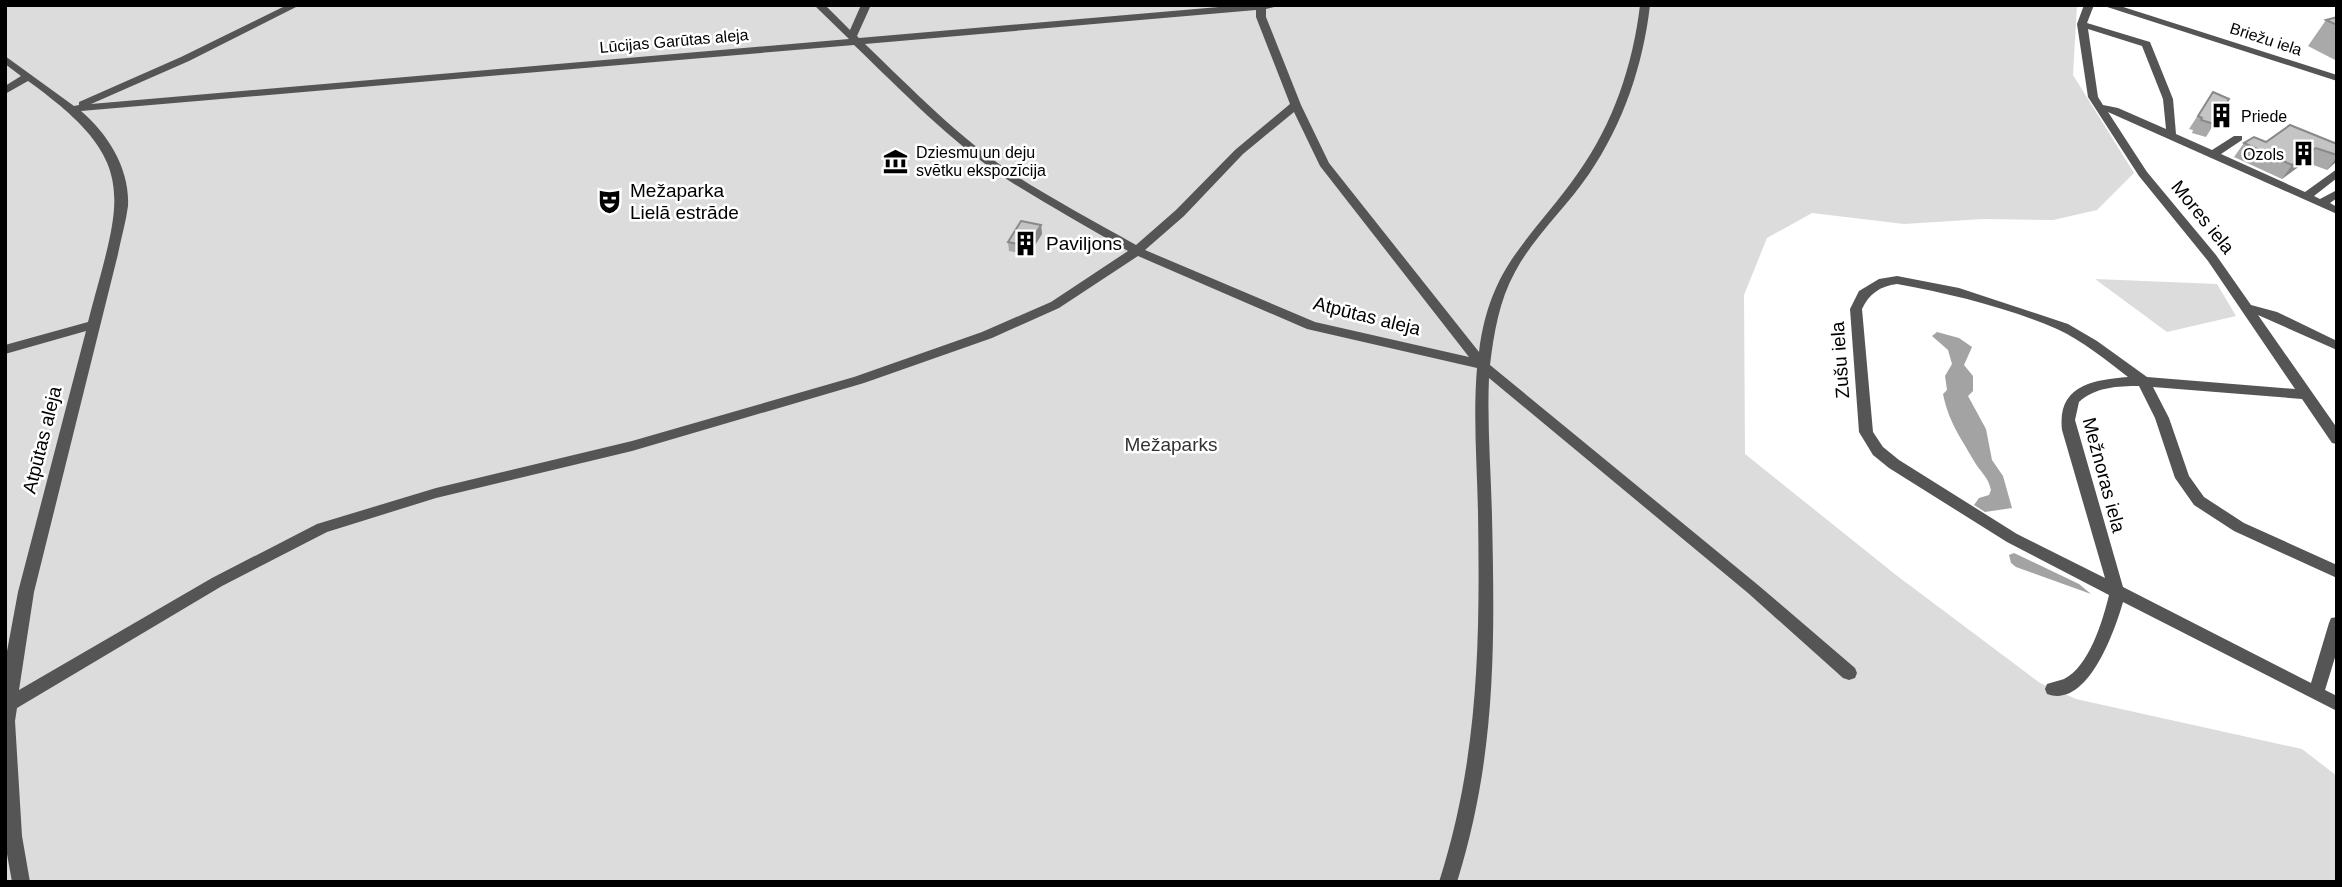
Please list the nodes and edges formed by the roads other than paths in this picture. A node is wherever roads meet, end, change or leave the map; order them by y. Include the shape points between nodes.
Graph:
1 (295, 5) edge
2 (829, 5) edge
3 (866, 5) edge
4 (1278, 5) edge
5 (1645, 5) edge
6 (2089, 5) edge
7 (2106, 5) edge
8 (819, 6) edge
9 (1261, 6) edge
10 (2082, 24) junction
11 (854, 39) junction
12 (5, 59) edge
13 (28, 76) junction
14 (2337, 78) edge
15 (5, 91) edge
16 (1296, 105) junction
17 (2100, 107) junction
18 (72, 109) junction
19 (2171, 135) junction
20 (2238, 138) dead end
21 (2214, 154) junction
22 (2337, 172) edge
23 (2337, 193) edge
24 (2306, 197) junction
25 (2321, 204) junction
26 (2337, 211) edge
27 (1137, 251) junction
28 (2248, 308) junction
29 (93, 325) junction
30 (2337, 346) edge
31 (5, 350) edge
32 (1482, 365) junction
33 (2143, 381) junction
34 (2308, 394) junction
35 (2337, 439) edge
36 (2337, 572) edge
37 (2117, 593) junction
38 (2337, 623) edge
39 (1849, 673) dead end
40 (2053, 689) dead end
41 (2316, 693) junction
42 (9, 704) junction
43 (2337, 704) edge
44 (21, 882) edge
45 (1448, 882) edge

1 - 18 street
2 - 8 street
3 - 11 street
4 - 9 street, Lūcijas Garūtas aleja
5 - 32 street via 1630,76 1609,131 1584,174 1506,274 1492,313
6 - 10 street, Mores iela
7 - 14 street, Briežu iela
8 - 11 street, Atpūtas aleja
9 - 11 street, Lūcijas Garūtas aleja
9 - 16 street via 1261,17
10 - 17 street, Mores iela via 2090,89
10 - 19 street via 2146,44 2173,116
11 - 18 street, Lūcijas Garūtas aleja
11 - 27 street, Atpūtas aleja via 972,148 1011,177
12 - 13 street, Atpūtas aleja
13 - 15 street
13 - 18 street, Atpūtas aleja
16 - 27 street via 1238,152
16 - 32 street via 1324,164
17 - 19 street
17 - 28 street, Mores iela via 2143,173 2188,225
18 - 29 street, Atpūtas aleja via 108,148 117,167 122,200
19 - 21 street
20 - 21 street
21 - 24 street
22 - 24 street
23 - 25 street
24 - 25 street
25 - 26 street
27 - 32 street, Atpūtas aleja via 1312,326
27 - 42 street via 1055,304 930,356 711,424 436,493 322,528 217,582
28 - 30 street
28 - 34 street, Mores iela
29 - 31 street
29 - 42 street, Atpūtas aleja via 26,592
32 - 39 street
32 - 45 street via 1485,677 1477,760
33 - 34 street, Mežnoras iela
33 - 36 street, Zušu iela via 2162,418 2182,478 2199,501 2239,527
33 - 37 street, Mežnoras iela via 2089,389 2074,400 2067,417
33 - 37 street, Zušu iela via 2063,327 1955,291 1891,281 1869,289 1856,309 1865,425 1878,451 1911,478 1958,506
34 - 35 street, Mores iela
37 - 40 street via 2102,639 2087,665 2073,682
37 - 41 street, Zušu iela
38 - 41 street
41 - 43 street, Zušu iela
42 - 44 street, Atpūtas aleja via 13,836

